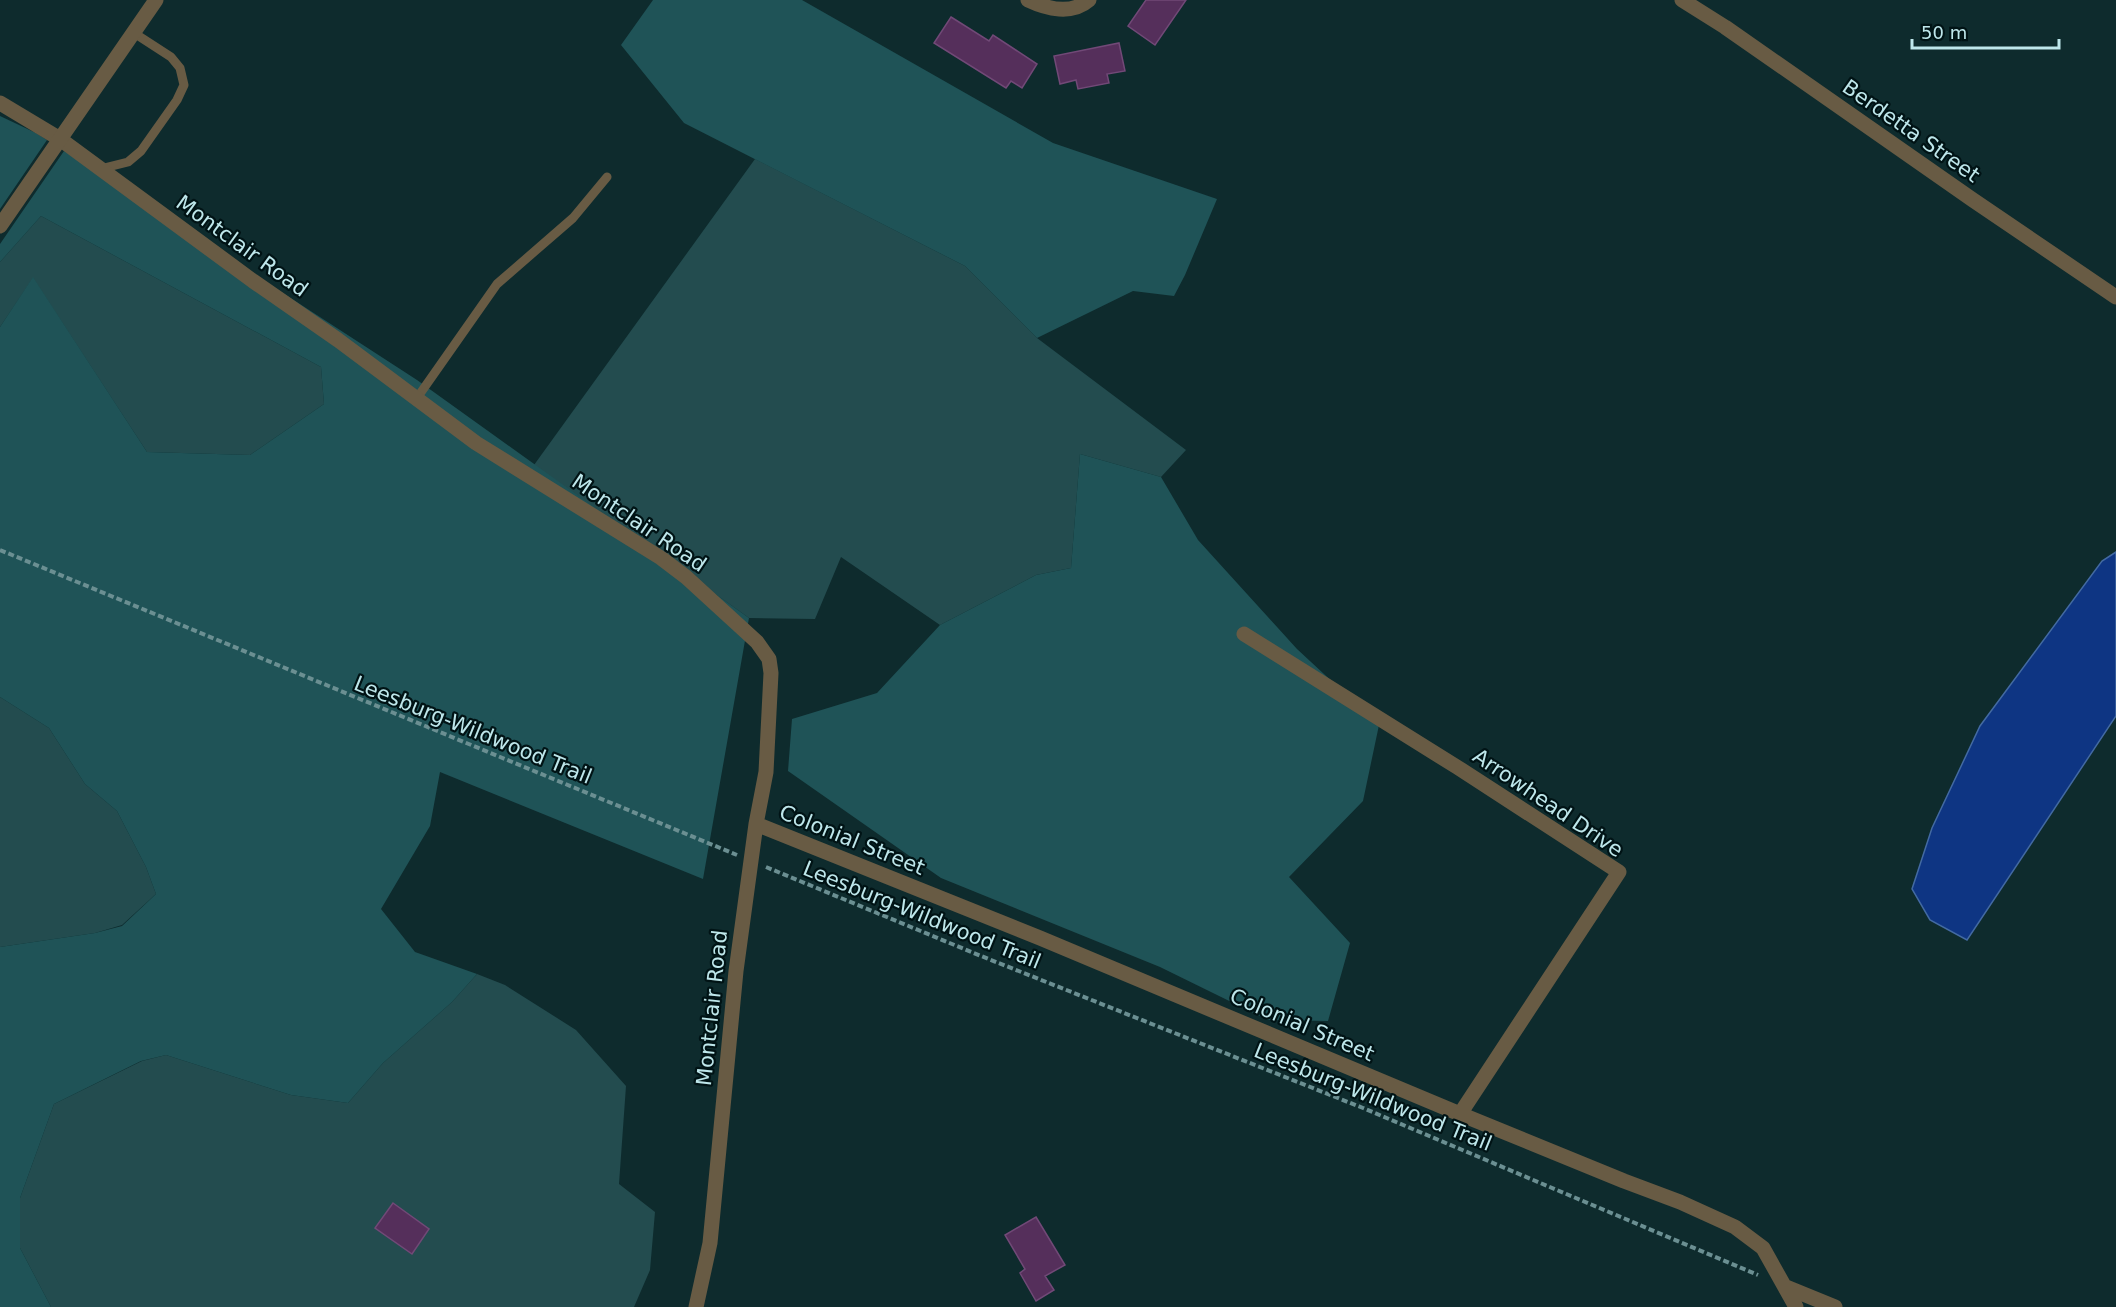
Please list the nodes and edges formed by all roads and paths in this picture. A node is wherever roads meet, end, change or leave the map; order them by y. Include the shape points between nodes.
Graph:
1 (156, 0) edge
2 (1028, 0) edge
3 (1089, 0) edge
4 (1682, 0) edge
5 (134, 33) junction
6 (0, 104) edge
7 (60, 140) junction
8 (100, 169) junction
9 (607, 177) dead end
10 (0, 226) edge
11 (2116, 297) edge
12 (417, 398) junction
13 (0, 550) edge
14 (1244, 634) dead end
15 (756, 824) junction
16 (751, 861) junction
17 (1460, 1114) junction
18 (1786, 1287) junction
19 (696, 1307) edge
20 (1796, 1307) edge
21 (1835, 1307) edge

1 - 5 street
2 - 3 street via 1059,10 1076,8
4 - 11 street, Berdetta Street
5 - 7 street
5 - 8 lane via 171,57 180,68 184,85 141,151 128,162
6 - 7 street, Montclair Road
7 - 8 street, Montclair Road
7 - 10 street
8 - 12 street, Montclair Road
9 - 12 lane via 573,218 497,284
12 - 15 street, Montclair Road via 476,443 661,558 758,642 769,659 771,673 766,772
13 - 16 path, Leesburg-Wildwood Trail
14 - 17 street, Arrowhead Drive via 1619,872
15 - 16 street, Montclair Road
15 - 17 street, Colonial Street
16 - 18 path, Leesburg-Wildwood Trail via 1363,1108
16 - 19 street, Montclair Road via 736,971 710,1243
17 - 18 street, Colonial Street via 1735,1227 1763,1248
18 - 20 street, Colonial Street
18 - 21 street

